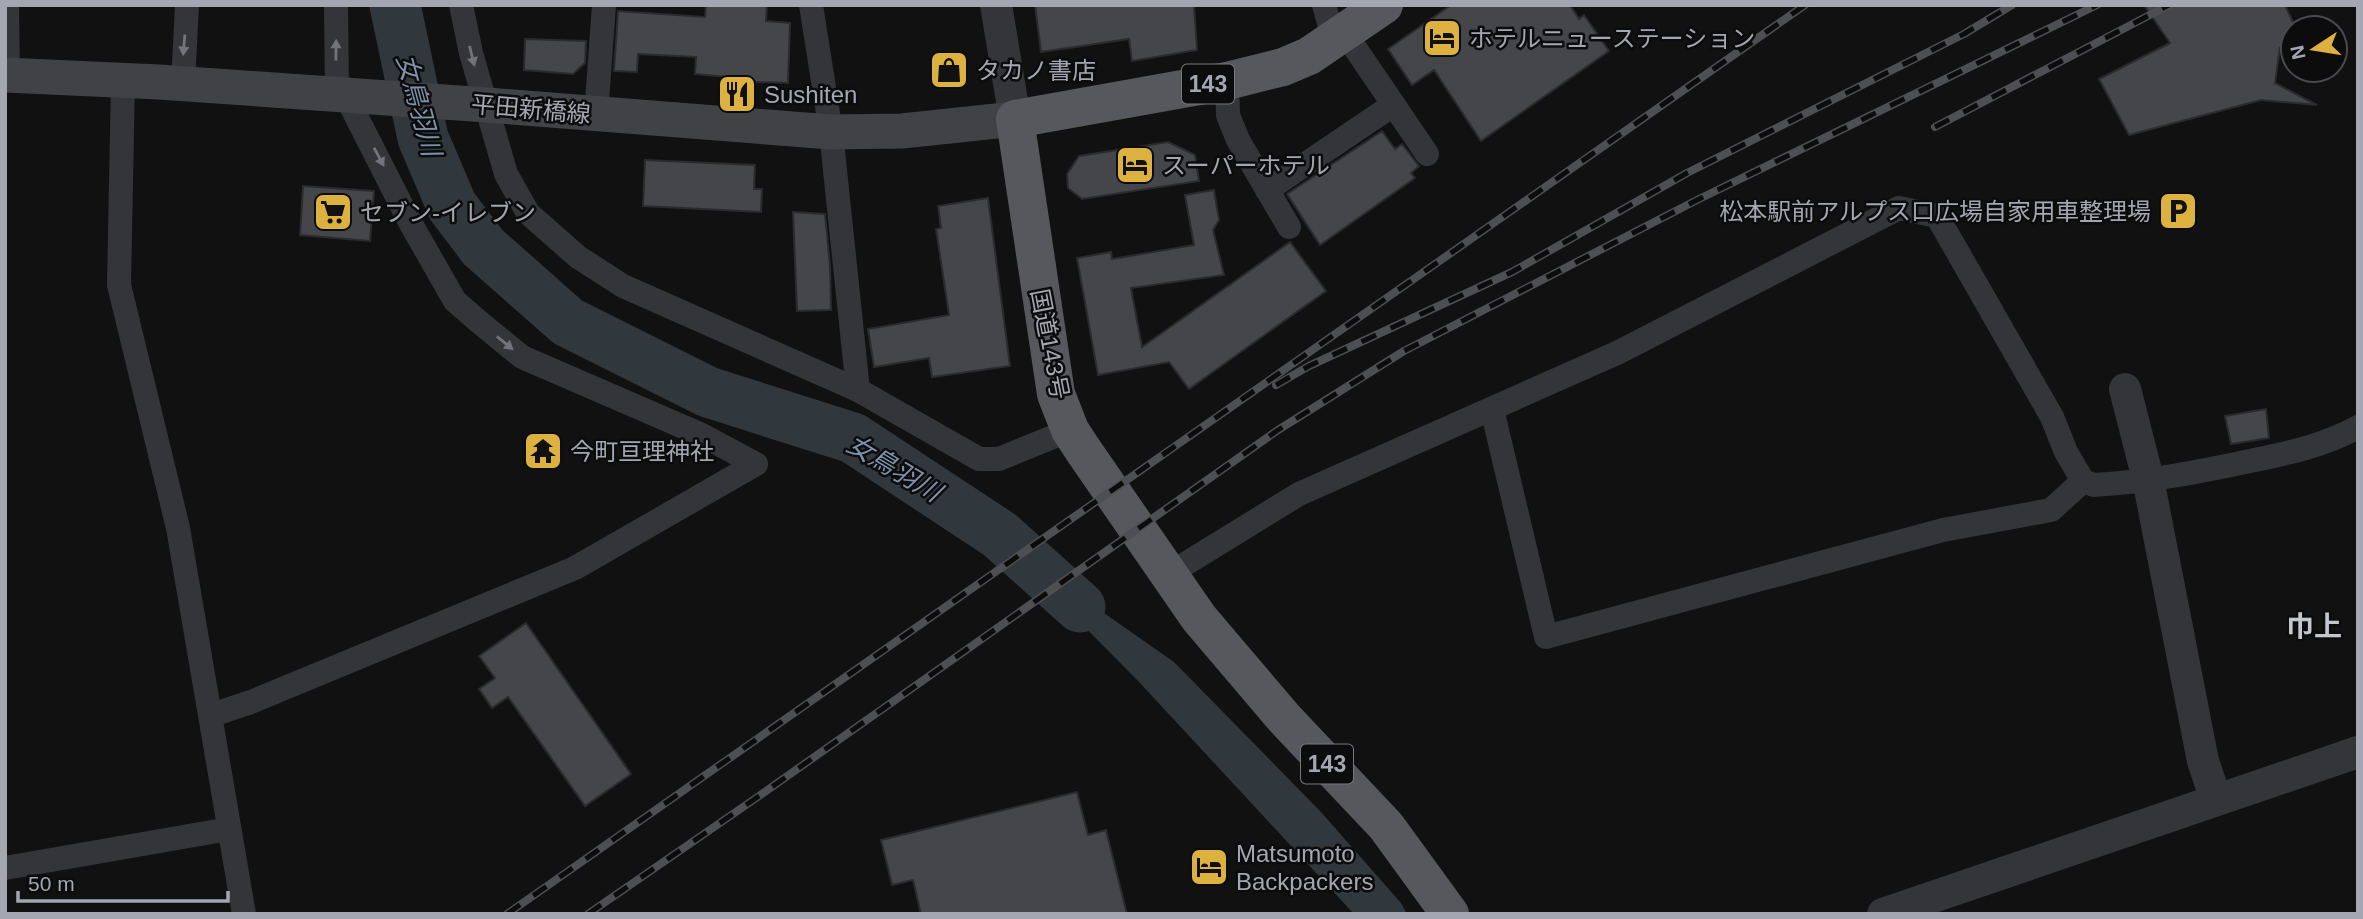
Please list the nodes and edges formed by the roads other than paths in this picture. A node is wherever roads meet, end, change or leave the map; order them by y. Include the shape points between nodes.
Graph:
1 (6, 5) edge
2 (187, 5) edge
3 (336, 5) edge
4 (461, 5) edge
5 (604, 5) edge
6 (811, 5) edge
7 (996, 5) edge
8 (1384, 5) edge
9 (1334, 26) edge
10 (7, 75) edge
11 (123, 80) junction
12 (1227, 81) junction
13 (183, 84) junction
14 (350, 96) junction
15 (474, 104) junction
16 (1393, 105) junction
17 (596, 114) junction
18 (1015, 119) junction
19 (831, 132) junction
20 (1427, 154) dead end
21 (1267, 190) junction
22 (1289, 227) dead end
23 (2125, 389) dead end
24 (858, 390) junction
25 (1492, 409) junction
26 (2358, 427) edge
27 (1070, 430) junction
28 (2148, 479) junction
29 (2083, 481) junction
30 (1169, 574) junction
31 (212, 715) junction
32 (2358, 752) edge
33 (2216, 800) junction
34 (229, 829) junction
35 (5, 868) edge
36 (244, 914) edge
37 (1450, 914) edge
38 (1883, 914) edge

1 - 10 street
2 -> 13 street
14 -> 3 street
4 -> 15 street via 471,53
5 - 17 street
6 - 19 street
7 - 18 street
8 - 9 highway, 143
9 - 12 highway, 143 via 1309,56
9 - 16 street
10 - 11 main road, 平田新橋線
11 - 13 main road, 平田新橋線
11 - 31 street via 119,285 178,528
12 - 18 highway, 143
12 - 21 street via 1228,115
13 - 14 main road, 平田新橋線
14 - 15 main road, 平田新橋線
14 -> 31 street via 411,224 455,301 522,357 702,435 756,464 575,568
15 - 17 main road, 平田新橋線
15 - 24 street via 527,213 578,257 623,286
16 - 20 street
16 - 21 street
17 - 19 main road, 平田新橋線
18 - 19 main road, 平田新橋線 via 902,131
18 - 27 highway, 国道143号 / 143 via 1056,394
19 - 24 street
21 - 22 street
23 - 28 street
24 - 27 street via 979,459 999,459
25 - 29 street via 1617,354 1899,208 1937,216 2052,417
25 - 29 street via 1546,637 1931,533 2051,510
25 - 30 street via 1299,494
26 - 28 street via 2305,449
27 - 30 highway, 国道143号 / 143
28 - 29 street via 2094,485
28 - 33 street via 2203,761
30 - 37 highway, 国道143号 / 143 via 1199,618 1284,718 1386,826
31 - 34 street
32 - 33 street
33 - 38 street
34 - 35 street
34 - 36 street

